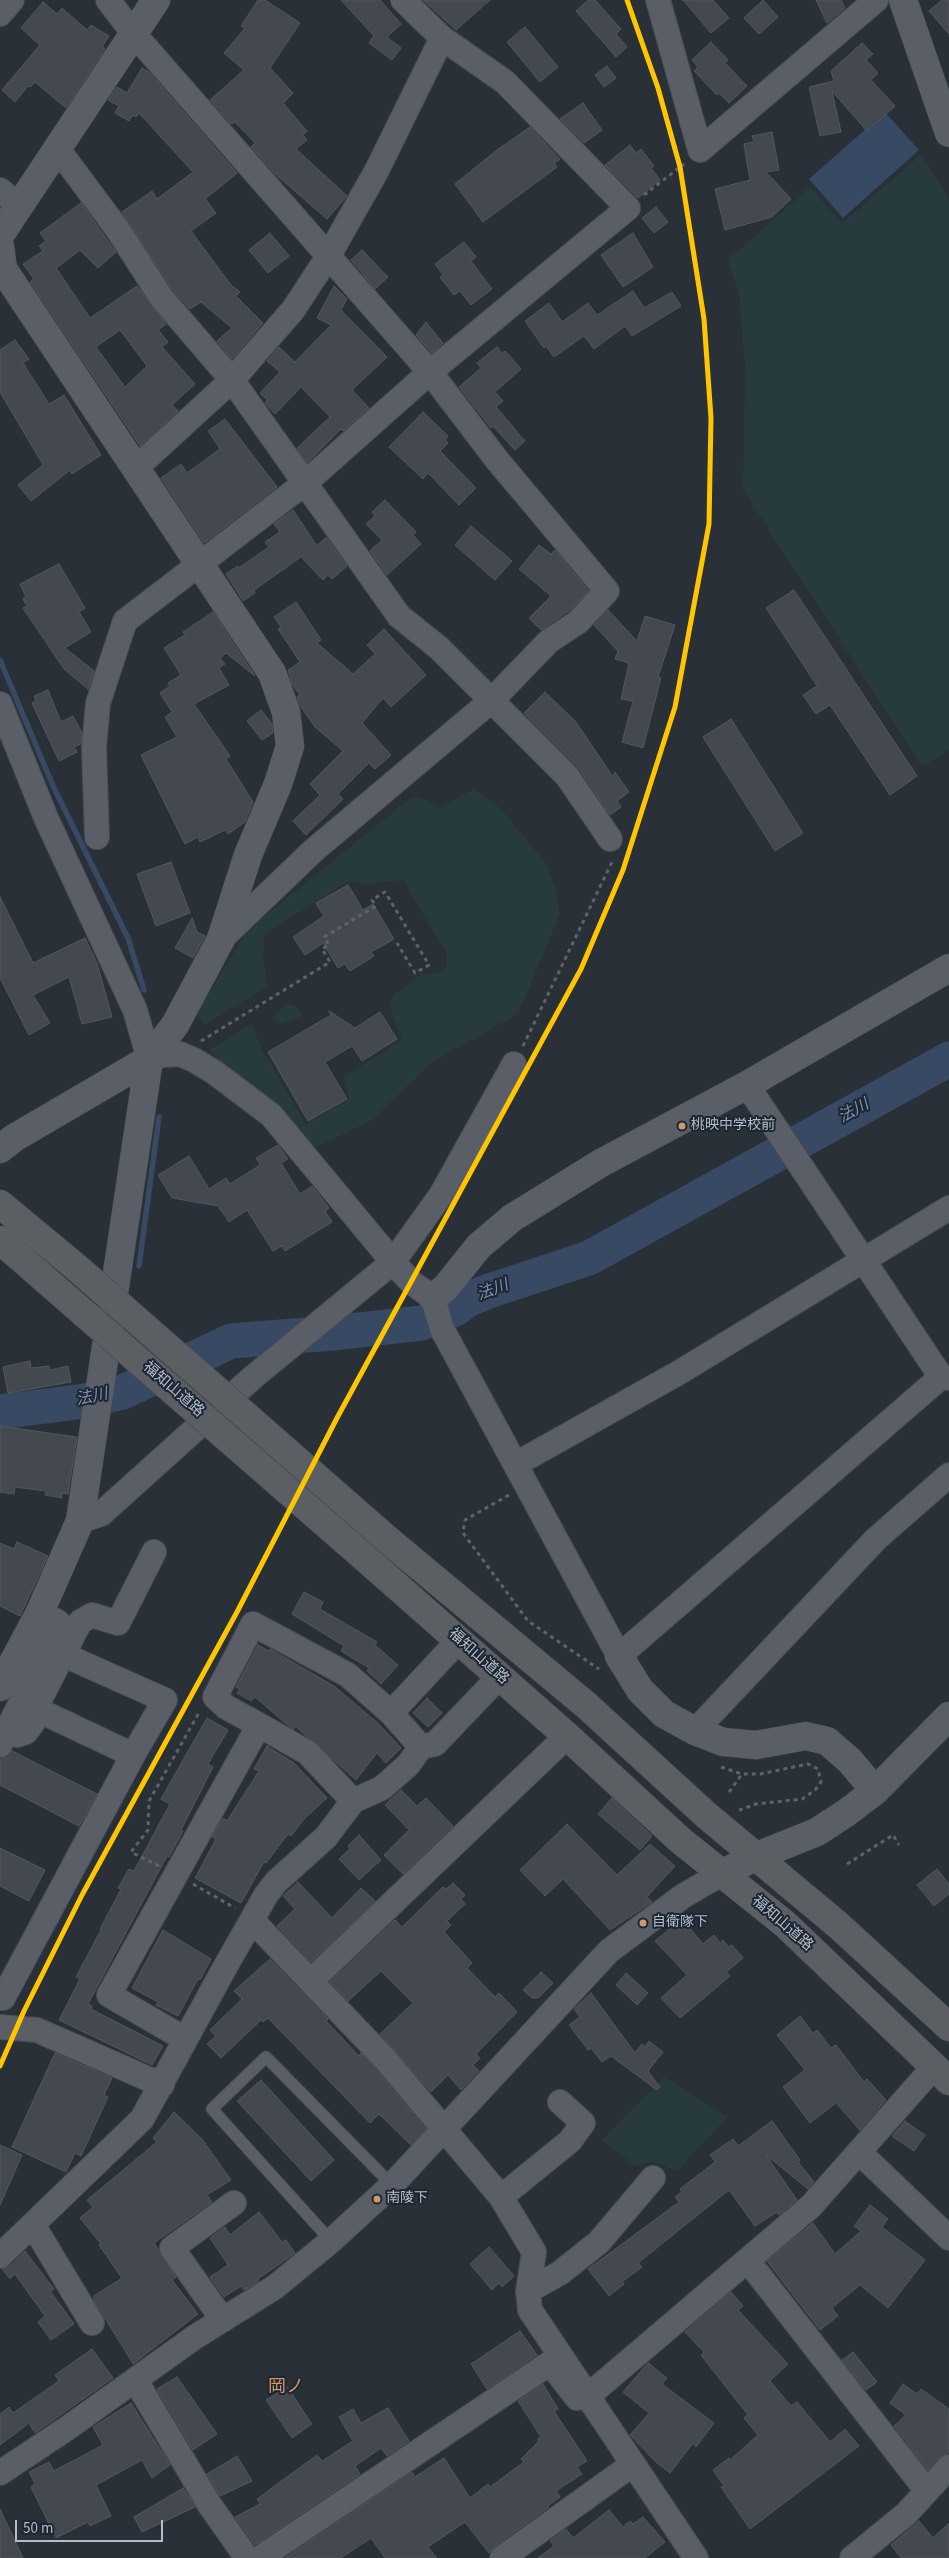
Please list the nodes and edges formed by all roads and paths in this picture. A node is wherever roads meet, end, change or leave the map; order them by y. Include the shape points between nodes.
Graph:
1 (12, 0) edge
2 (108, 0) edge
3 (156, 0) edge
4 (403, 0) edge
5 (658, 0) edge
6 (876, 0) edge
7 (903, 0) edge
8 (0, 14) edge
9 (134, 34) junction
10 (442, 38) junction
11 (949, 133) edge
12 (57, 148) junction
13 (700, 150) junction
14 (9, 197) edge
15 (628, 208) junction
16 (0, 235) edge
17 (0, 247) edge
18 (329, 255) junction
19 (430, 372) junction
20 (232, 380) junction
21 (137, 467) junction
22 (305, 483) junction
23 (201, 564) junction
24 (492, 700) junction
25 (0, 704) edge
26 (97, 837) dead end
27 (610, 839) joint
28 (221, 939) junction
29 (397, 943) dead end
30 (949, 968) edge
31 (203, 1040) dead end
32 (149, 1059) junction
33 (514, 1064) joint
34 (747, 1085) junction
35 (5, 1137) edge
36 (0, 1183) edge
37 (0, 1204) edge
38 (949, 1208) edge
39 (0, 1240) edge
40 (47, 1243) junction
41 (0, 1253) edge
42 (862, 1261) junction
43 (394, 1262) junction
44 (434, 1302) junction
45 (77, 1307) junction
46 (945, 1377) edge
47 (516, 1464) junction
48 (949, 1476) edge
49 (527, 1485) junction
50 (80, 1521) junction
51 (154, 1552) dead end
52 (40, 1612) junction
53 (459, 1640) junction
54 (64, 1655) junction
55 (613, 1665) junction
56 (500, 1676) junction
57 (0, 1687) edge
58 (40, 1712) junction
59 (391, 1713) junction
60 (949, 1716) edge
61 (259, 1725) junction
62 (695, 1730) junction
63 (567, 1736) junction
64 (4, 1738) edge
65 (421, 1747) junction
66 (133, 1754) junction
67 (875, 1790) junction
68 (729, 1792) dead end
69 (353, 1801) junction
70 (735, 1812) dead end
71 (899, 1845) dead end
72 (757, 1856) junction
73 (847, 1864) dead end
74 (721, 1874) junction
75 (252, 1920) junction
76 (311, 1981) junction
77 (0, 1998) edge
78 (0, 2027) edge
79 (949, 2027) edge
80 (185, 2039) junction
81 (941, 2075) edge
82 (162, 2085) junction
83 (560, 2102) dead end
84 (446, 2129) junction
85 (859, 2152) junction
86 (653, 2178) dead end
87 (392, 2185) junction
88 (501, 2197) junction
89 (234, 2203) dead end
90 (32, 2225) junction
91 (949, 2238) edge
92 (331, 2241) junction
93 (0, 2256) edge
94 (748, 2261) junction
95 (528, 2290) junction
96 (223, 2320) junction
97 (92, 2322) dead end
98 (136, 2381) junction
99 (588, 2396) junction
100 (633, 2464) junction
101 (949, 2467) edge
102 (0, 2473) edge
103 (927, 2491) junction
104 (247, 2558) edge
105 (260, 2558) edge
106 (502, 2558) edge
107 (696, 2558) edge
108 (852, 2558) edge

1 - 8 street
2 - 9 street
3 - 9 street
4 - 10 street
5 - 13 street
6 - 13 street
7 - 11 street
9 - 12 street
9 - 18 street
10 - 15 street via 505,82
10 - 18 street via 376,172
12 - 14 street
12 - 20 street via 118,230 161,297
13 - 15 path
14 - 16 street
15 - 19 street
17 - 21 street via 3,269
18 - 19 street
18 - 20 street via 293,310
19 - 22 street
19 - 24 street via 498,460 607,590 578,622 549,641
20 - 21 street
20 - 22 street
21 - 23 street
22 - 23 street
22 - 24 street via 400,616 439,648
23 - 26 street via 124,621 98,703 94,748
23 - 28 street via 272,673 286,712 290,746 248,856
24 - 27 street via 567,776
24 - 28 street via 314,850
25 - 32 street via 46,818 135,1010
27 - 33 path via 617,853
28 - 32 street via 175,1025
29 - 31 path via 415,973 429,965 385,892 372,900 376,906 324,938 329,946 322,950 330,962
30 - 34 street
32 - 35 street
32 - 43 street via 180,1054 194,1060 271,1115
32 - 50 street
33 - 43 street via 441,1195
34 - 42 street
34 - 44 street via 601,1163 512,1218 479,1246
36 - 40 highway
37 - 40 highway, 福知山道路
38 - 42 street
39 - 45 highway, 福知山道路
40 - 72 highway, 福知山道路, bridge via 388,1540 586,1705 705,1814
41 - 45 highway
42 - 46 street
42 - 47 street via 680,1372
43 - 44 street
43 - 50 street via 321,1319 101,1514
44 - 47 street via 442,1329
45 - 53 highway, 福知山道路, bridge
46 - 55 street
47 - 49 street
48 - 62 street via 876,1539
49 - 55 street
49 - 55 path via 465,1520 463,1534 528,1622
50 - 52 street
51 - 54 street via 118,1623 98,1615 85,1617
52 - 57 street
52 - 64 street via 54,1619 59,1628
53 - 56 highway, 福知山道路
53 - 59 street
54 - 58 street via 39,1701
54 - 66 street via 165,1700
55 - 62 street via 664,1714
56 - 63 highway, 福知山道路
56 - 65 street via 435,1744
58 - 64 street via 26,1732
58 - 66 street
59 - 61 street via 348,1675 253,1624 215,1697 226,1707
59 - 65 street
60 - 67 street
61 - 69 street via 308,1753
61 - 80 street via 108,1995
62 - 67 street via 723,1742 756,1745 806,1736 826,1741 850,1760
63 - 74 highway, 福知山道路
63 - 76 street
65 - 69 street via 408,1766 382,1788
66 - 77 street
67 - 72 street via 817,1832
68 - 70 path via 742,1774 760,1774 808,1764 818,1769 821,1782 802,1799 756,1804
69 - 75 street via 326,1837 276,1882
71 - 73 path via 893,1835
72 - 74 street
72 - 79 highway, 福知山道路 via 838,1924
74 - 81 highway, 福知山道路 via 785,1924
74 - 84 street via 683,1896 609,1951
75 - 76 street
75 - 80 street
76 - 84 street
78 - 82 street via 37,2030
80 - 82 street
81 - 85 street
82 - 90 street via 142,2119
83 - 88 street via 583,2123 570,2141
84 - 87 street
84 - 88 street
85 - 91 street
85 - 94 street via 811,2206
86 - 95 street via 599,2242 560,2273
87 - 92 street
87 - 92 lane via 266,2057 212,2109
88 - 95 street via 534,2252
89 - 96 street via 172,2248
90 - 93 street
90 - 97 street
92 - 96 street via 275,2287
94 - 99 street
94 - 103 street
95 - 99 street via 530,2310
96 - 98 street
98 - 102 street
98 - 104 street via 210,2504
99 - 100 street
99 - 105 street via 578,2398 550,2363
100 - 106 street
100 - 107 street
101 - 103 street
103 - 108 street via 906,2514

